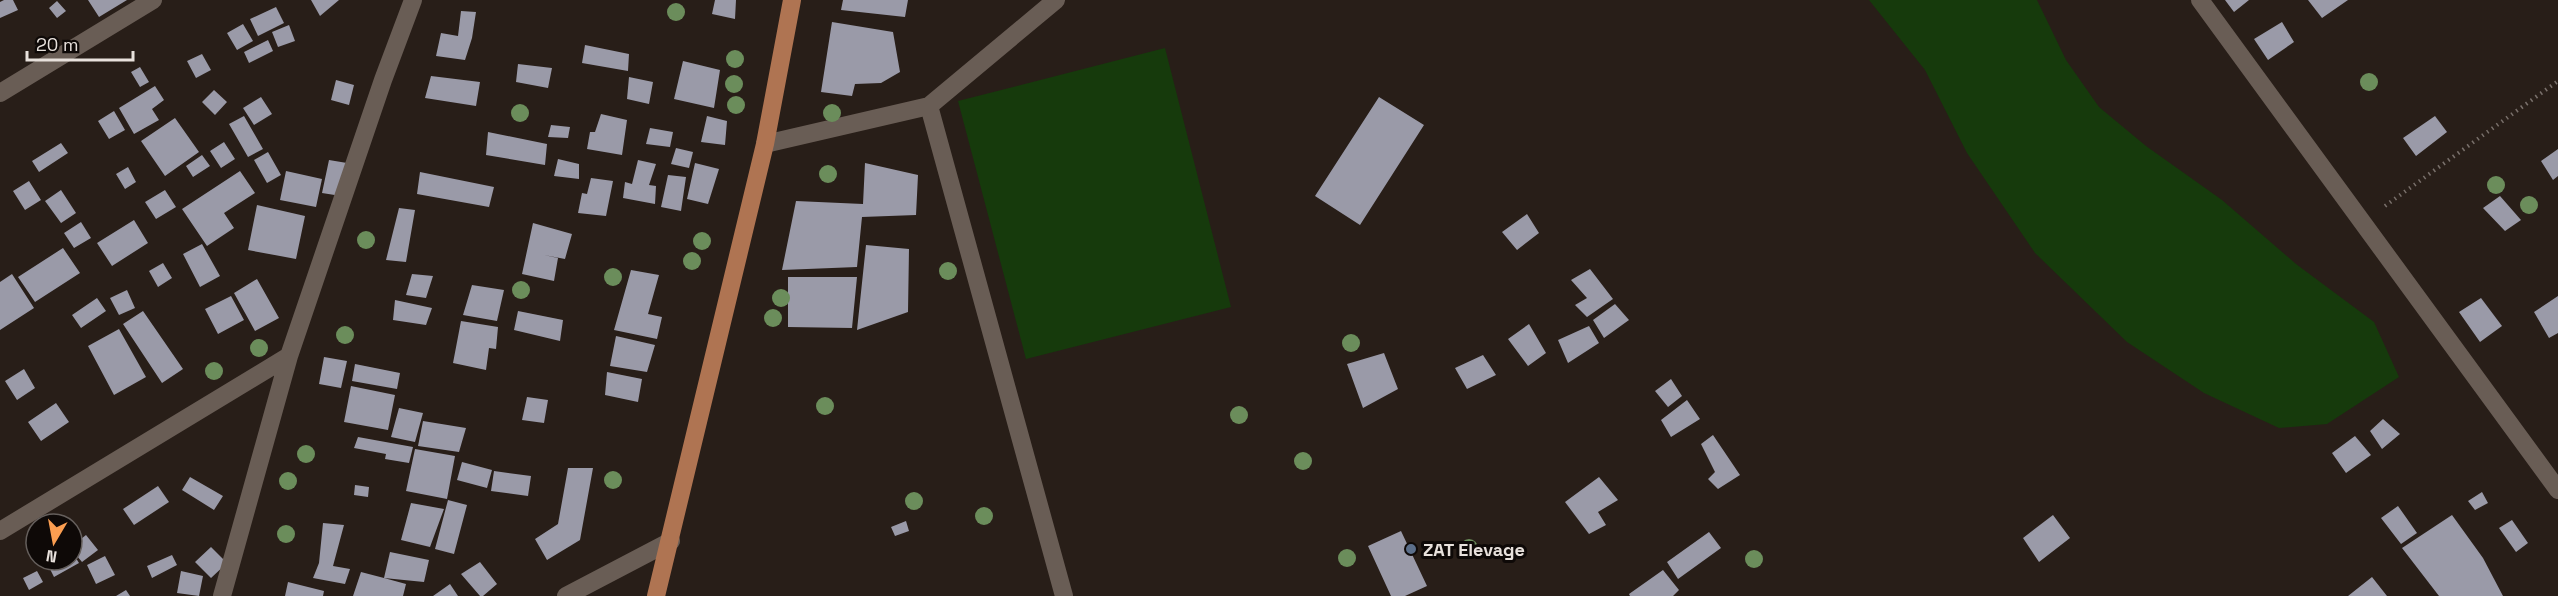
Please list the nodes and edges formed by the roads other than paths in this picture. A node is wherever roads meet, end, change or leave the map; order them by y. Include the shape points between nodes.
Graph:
1 (153, 0) edge
2 (413, 0) edge
3 (792, 0) edge
4 (1056, 0) edge
5 (2200, 0) edge
6 (0, 93) edge
7 (929, 106) junction
8 (765, 144) junction
9 (289, 356) junction
10 (2558, 489) edge
11 (0, 531) edge
12 (671, 541) junction
13 (589, 588) edge
14 (222, 596) edge
15 (566, 596) edge
16 (656, 596) edge
17 (1064, 596) edge

1 - 6 street
2 - 9 street
3 - 8 main road
4 - 7 street
5 - 10 street
7 - 8 street
7 - 17 street
8 - 12 main road
9 - 11 street
9 - 14 street
12 - 13 street
12 - 16 main road
13 - 15 street

